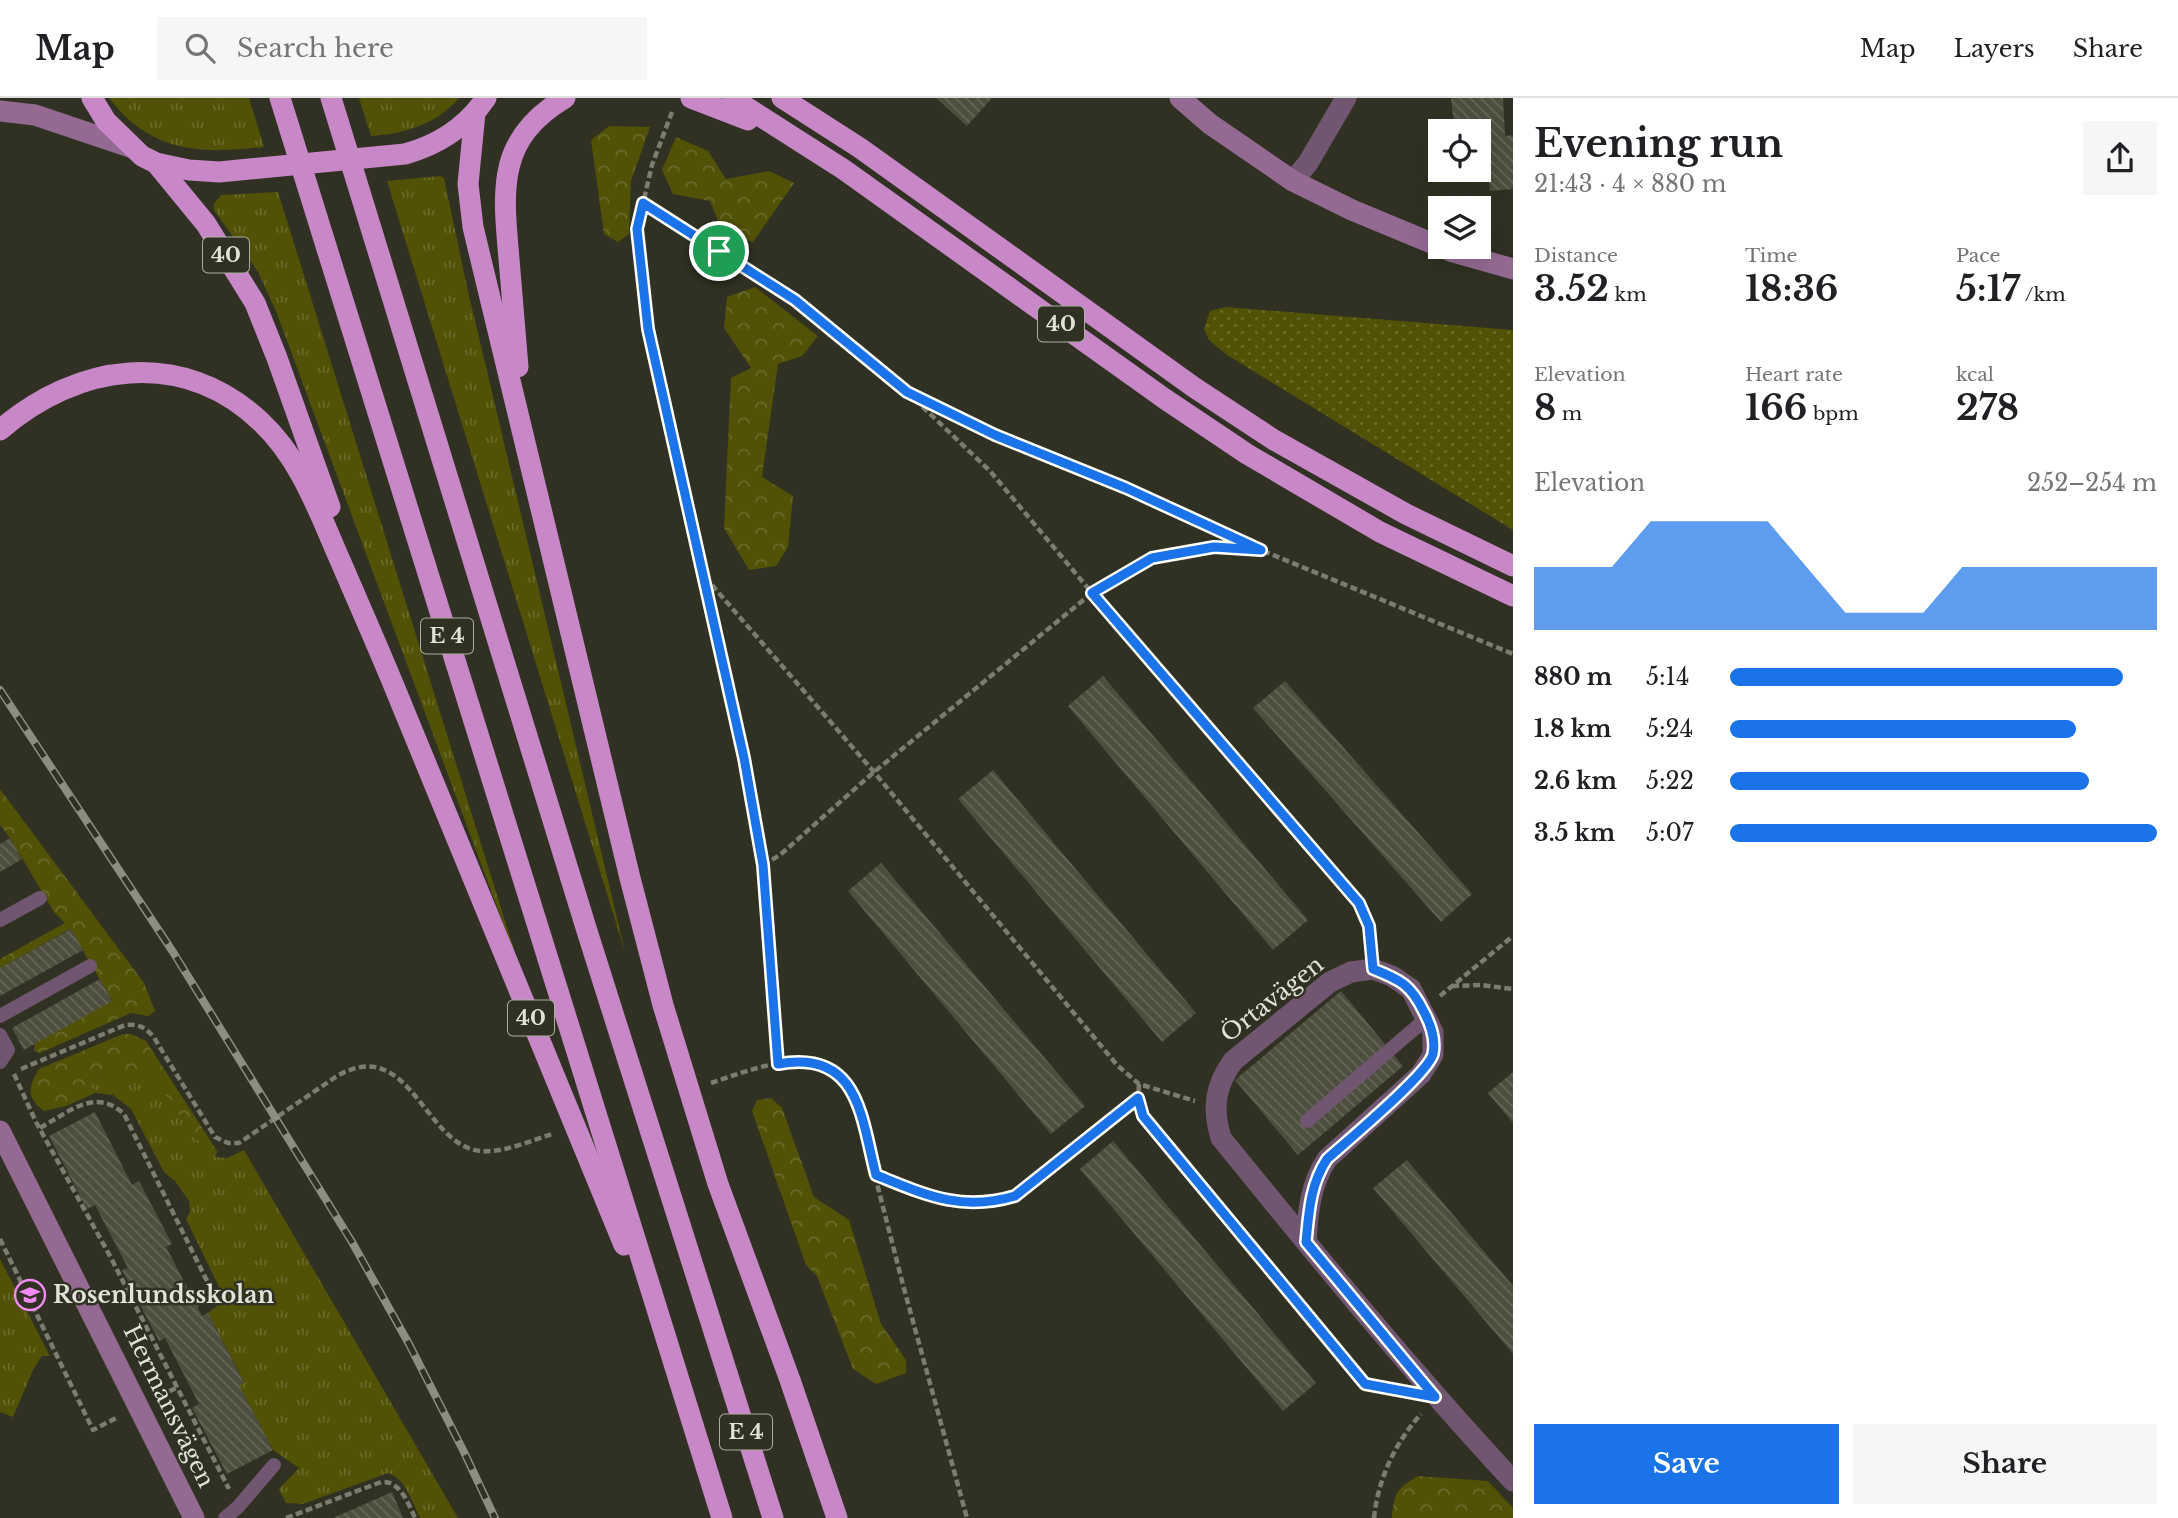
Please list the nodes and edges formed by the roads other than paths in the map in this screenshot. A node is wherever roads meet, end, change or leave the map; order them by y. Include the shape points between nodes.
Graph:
1 (92, 98) edge
2 (280, 98) edge
3 (331, 98) edge
4 (565, 98) edge
5 (732, 98) edge
6 (782, 98) edge
7 (1180, 98) edge
8 (1346, 98) edge
9 (682, 103) edge
10 (481, 105) edge
11 (0, 111) edge
12 (791, 137) junction
13 (130, 146) junction
14 (156, 163) junction
15 (1293, 181) junction
16 (1513, 269) edge
17 (0, 430) edge
18 (524, 439) junction
19 (1513, 566) edge
20 (1513, 596) edge
21 (384, 662) junction
22 (40, 898) dead end
23 (0, 920) edge
24 (90, 966) dead end
25 (1425, 1014) junction
26 (0, 1016) edge
27 (0, 1035) edge
28 (3, 1059) edge
29 (1307, 1121) dead end
30 (0, 1131) edge
31 (1306, 1242) junction
32 (677, 1374) junction
33 (274, 1465) dead end
34 (1513, 1481) edge
35 (194, 1518) edge
36 (225, 1518) edge
37 (722, 1518) edge
38 (773, 1518) edge
39 (837, 1518) edge

1 - 13 highway, 40
2 - 32 highway, E 4
3 - 38 highway, E 4
4 - 18 highway via 540,116 522,138 504,191
5 - 12 highway
6 - 19 highway, 40 via 1274,440 1406,514
7 - 15 street
8 - 15 street
9 - 12 highway, 40
10 - 14 highway via 443,138 405,154 219,172
10 - 18 highway via 468,168 468,198
11 - 13 street via 35,116
12 - 20 highway, 40 via 895,205 1247,454 1369,526
13 - 14 highway, 40
14 - 21 highway, 40 via 206,224 255,303
15 - 16 street via 1453,252
17 - 21 highway via 67,387 118,373 168,374 217,390 260,421 296,464
18 - 39 highway via 663,1005 718,1184
21 - 32 highway, 40
22 - 23 lane
24 - 26 lane
25 - 29 lane
25 - 31 street via 1433,1032 1433,1055 1421,1074 1327,1159 1310,1200
25 - 31 street, Örtavägen via 1411,989 1392,976 1373,969 1351,972 1330,982 1233,1061 1224,1074 1215,1118 1221,1138
27 - 28 lane via 8,1051
30 - 35 street, Hermansvägen
31 - 34 street, Örtavägen via 1435,1397
32 - 37 highway, E 4
33 - 36 lane

